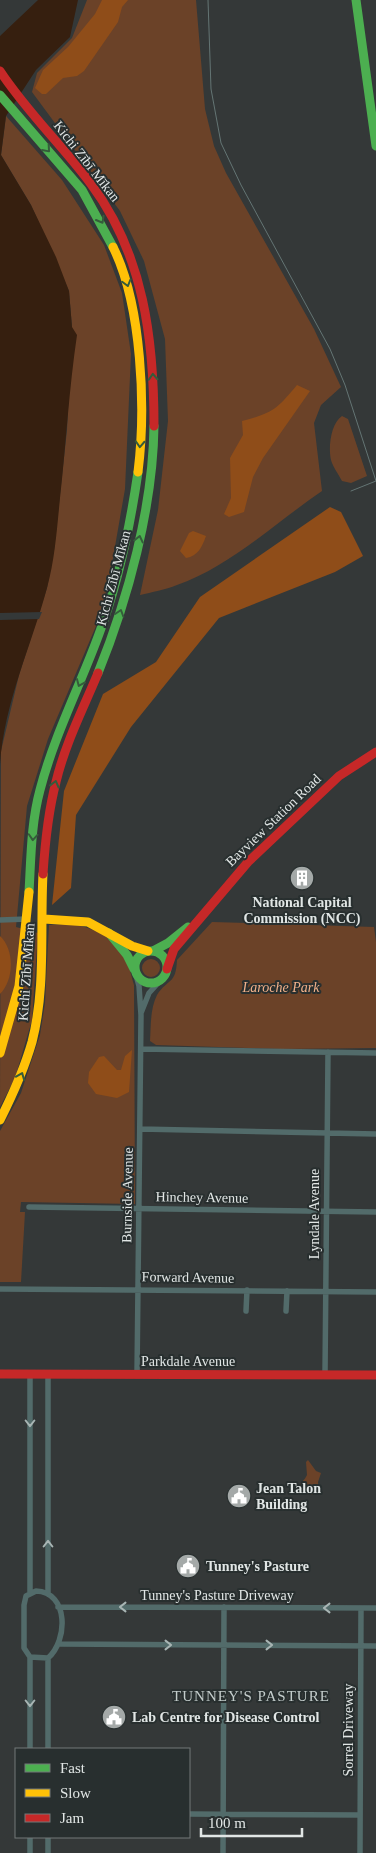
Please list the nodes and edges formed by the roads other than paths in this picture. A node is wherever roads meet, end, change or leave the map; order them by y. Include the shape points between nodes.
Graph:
1 (356, 0) edge
2 (0, 71) edge
3 (0, 95) edge
4 (376, 146) edge
5 (376, 752) edge
6 (198, 918) junction
7 (27, 919) junction
8 (44, 919) junction
9 (0, 920) edge
10 (107, 931) junction
11 (151, 951) junction
12 (167, 968) junction
13 (135, 973) junction
14 (159, 982) junction
15 (141, 1015) junction
16 (140, 1049) junction
17 (0, 1052) edge
18 (328, 1052) junction
19 (376, 1053) edge
20 (0, 1120) edge
21 (140, 1129) junction
22 (327, 1133) junction
23 (376, 1134) edge
24 (29, 1207) dead end
25 (139, 1209) junction
26 (326, 1212) junction
27 (376, 1212) edge
28 (0, 1289) edge
29 (138, 1289) junction
30 (247, 1290) junction
31 (287, 1291) junction
32 (325, 1291) junction
33 (376, 1292) edge
34 (246, 1311) dead end
35 (286, 1311) dead end
36 (0, 1374) edge
37 (30, 1374) junction
38 (48, 1374) junction
39 (137, 1374) junction
40 (325, 1375) junction
41 (376, 1375) edge
42 (30, 1593) junction
43 (48, 1593) junction
44 (58, 1607) junction
45 (224, 1607) junction
46 (361, 1608) junction
47 (376, 1608) edge
48 (60, 1644) junction
49 (224, 1645) junction
50 (361, 1646) junction
51 (376, 1646) edge
52 (30, 1657) junction
53 (48, 1658) junction
54 (30, 1748) edge
55 (48, 1748) edge
56 (190, 1814) edge
57 (223, 1814) junction
58 (360, 1815) junction
59 (30, 1838) edge
60 (48, 1838) edge
61 (30, 1853) edge
62 (48, 1853) edge
63 (223, 1853) edge
64 (360, 1853) edge

1 - 4 main road
8 -> 2 main road, Kichi Zībī Mīkan via 46,838 55,785 69,741 111,640 142,528 150,471 153,382 150,330 143,293 132,256 115,220 95,189
3 -> 7 main road, Kichi Zībī Mīkan via 91,203 111,237 133,306 140,349 137,476 126,541 99,638 55,743 39,792 33,825
5 - 6 main road, Bayview Station Road via 334,780 248,862
6 - 11 main road, Bayview Station Road via 168,943
6 - 12 main road, Bayview Station Road via 171,953
7 - 8 main road
7 - 9 street
7 - 17 main road, Kichi Zībī Mīkan via 20,984
8 - 10 main road via 83,921
20 -> 8 main road, Kichi Zībī Mīkan via 23,1073 36,1028
10 - 11 main road via 132,946
10 - 13 main road via 128,955
11 - 12 main road via 162,956
11 - 13 main road via 138,957
12 - 14 main road
13 - 14 main road via 147,984
13 - 15 street, Burnside Avenue via 140,990
14 - 15 street, Burnside Avenue via 149,992
15 - 16 street, Burnside Avenue
16 - 18 street
16 - 21 street, Burnside Avenue
18 - 19 street
18 - 22 street, Lyndale Avenue
21 - 22 street
21 - 25 street, Burnside Avenue
22 - 23 street
22 - 26 street, Lyndale Avenue
24 - 25 street, Hinchey Avenue
25 - 26 street, Hinchey Avenue
25 - 29 street, Burnside Avenue
26 - 27 street, Hinchey Avenue
26 - 32 street, Lyndale Avenue
28 - 29 street, Forward Avenue
29 - 30 street, Forward Avenue
29 - 39 street, Burnside Avenue
30 - 31 street, Forward Avenue
30 - 34 street
31 - 32 street, Forward Avenue
31 - 35 street
32 - 33 street, Forward Avenue
32 - 40 street, Lyndale Avenue
36 - 37 main road, Parkdale Avenue
37 - 38 main road, Parkdale Avenue
37 -> 42 street
38 - 39 main road, Parkdale Avenue
43 -> 38 street
39 - 40 main road, Parkdale Avenue
40 - 41 main road, Parkdale Avenue
42 - 43 street
42 - 52 street via 24,1605 24,1648
43 - 44 street
45 -> 44 street, Tunney's Pasture Driveway
44 - 48 street via 62,1626
46 -> 45 street, Tunney's Pasture Driveway
45 - 49 street
46 - 47 street, Tunney's Pasture Driveway
46 - 50 street, Sorrel Driveway
48 -> 49 street
48 - 53 street
49 -> 50 street
49 - 57 street
50 - 51 street
50 - 58 street, Sorrel Driveway
52 - 53 street
52 -> 54 street
53 - 55 street
56 - 57 street
57 - 58 street
57 - 63 street
58 - 64 street, Sorrel Driveway
59 - 61 street
60 - 62 street

